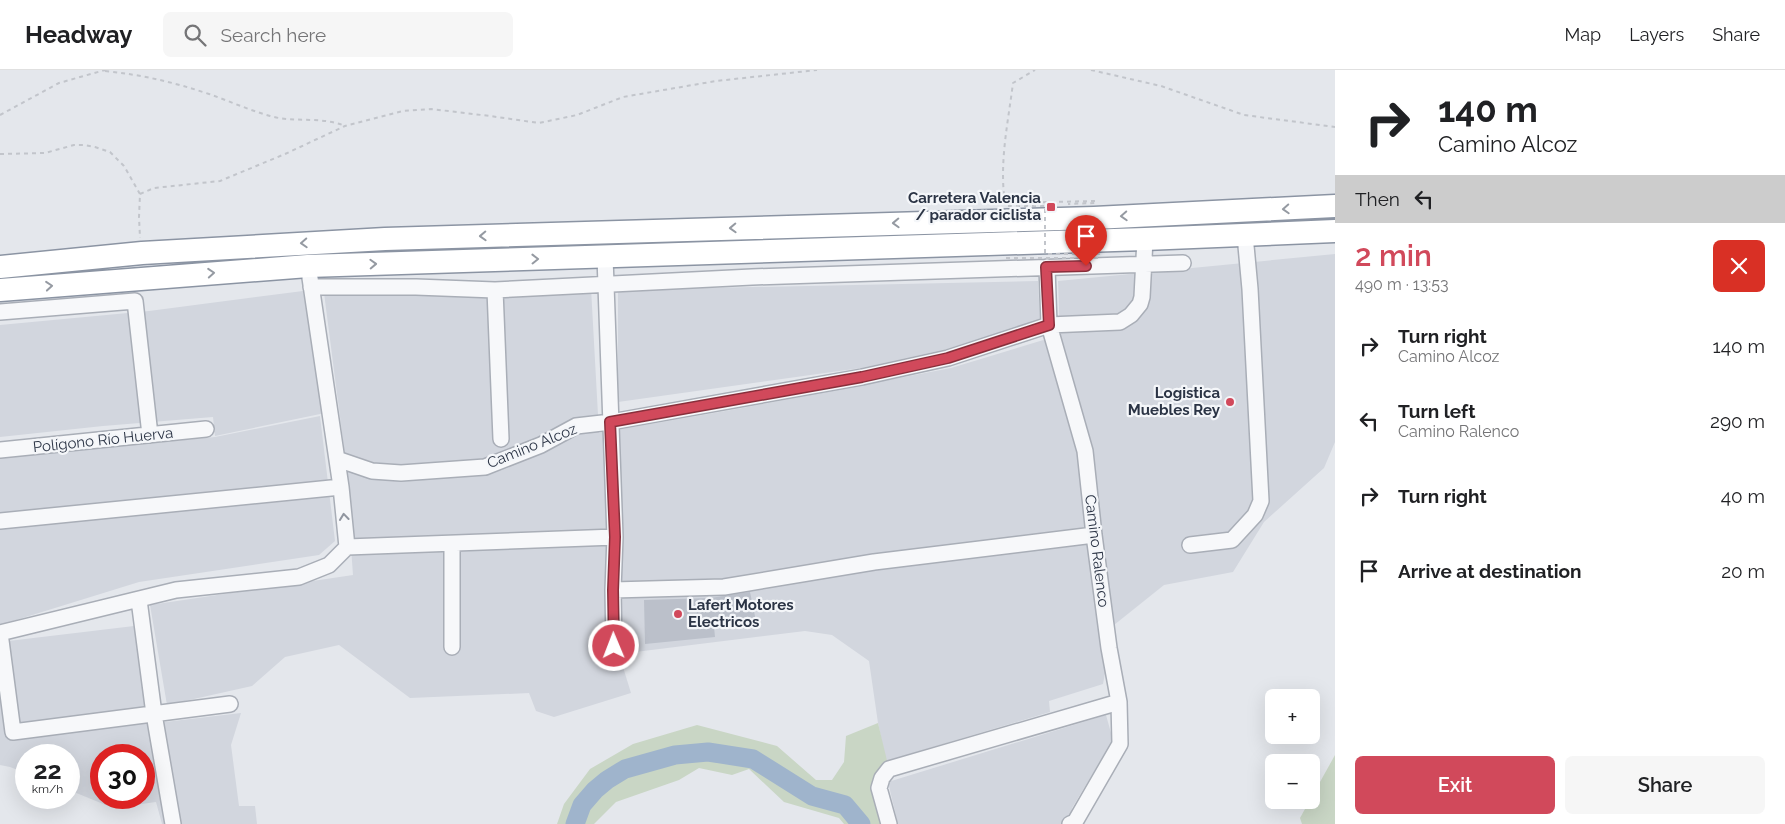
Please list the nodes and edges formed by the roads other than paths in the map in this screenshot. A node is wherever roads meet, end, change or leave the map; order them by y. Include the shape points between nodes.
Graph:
1 (1335, 206) edge
2 (1335, 231) edge
3 (1246, 235) junction
4 (1144, 239) junction
5 (604, 257) junction
6 (1183, 263) dead end
7 (1144, 264) junction
8 (0, 266) edge
9 (1046, 267) junction
10 (310, 276) junction
11 (606, 284) junction
12 (0, 290) edge
13 (495, 290) junction
14 (0, 312) edge
15 (1049, 325) junction
16 (610, 422) junction
17 (206, 429) dead end
18 (150, 435) junction
19 (501, 439) dead end
20 (0, 450) edge
21 (337, 459) junction
22 (341, 487) junction
23 (0, 521) edge
24 (1094, 535) junction
25 (615, 537) junction
26 (452, 544) junction
27 (1190, 545) dead end
28 (347, 547) junction
29 (613, 590) junction
30 (139, 600) junction
31 (0, 633) edge
32 (614, 646) dead end
33 (452, 648) dead end
34 (1119, 702) junction
35 (230, 704) dead end
36 (154, 714) junction
37 (173, 824) edge
38 (890, 824) edge
39 (1070, 824) edge

1 -> 8 highway via 1094,218 385,239 142,253
2 - 3 highway
3 - 4 highway
3 - 27 street via 1261,501 1255,515 1232,540
4 - 5 highway
4 - 7 street, Camino Alcoz
10 -> 5 highway via 490,260
5 - 11 street
6 - 7 street
7 - 9 street
7 - 15 street, Camino Alcoz via 1142,297 1126,319 1120,322
9 - 11 street
9 - 15 street, Camino Ralenco
12 -> 10 highway
10 - 13 street via 416,287
10 - 21 street
11 - 13 street
11 - 16 street
13 - 19 street
14 - 18 street via 135,301
15 - 16 street, Camino Alcoz via 948,358 862,377
15 - 24 street, Camino Ralenco via 1085,451
16 - 21 street, Camino Alcoz via 576,426 541,445 484,466 402,473 372,471
16 - 25 street
17 - 18 street, Polígono Río Huerva
18 - 20 street, Polígono Río Huerva
21 - 22 street
22 - 23 street
28 -> 22 street
24 - 29 street via 874,562 724,588
24 - 34 street, Camino Ralenco
25 - 26 street
25 - 29 street
26 - 28 street
26 - 33 street
28 - 30 street via 329,565 299,577 176,590
29 - 32 street
30 - 31 street
30 - 36 street
31 - 36 street via 13,732
34 - 38 street via 889,769 879,788
34 - 39 street, Camino Ralenco via 1120,744 1075,822
35 - 36 street
36 - 37 street

